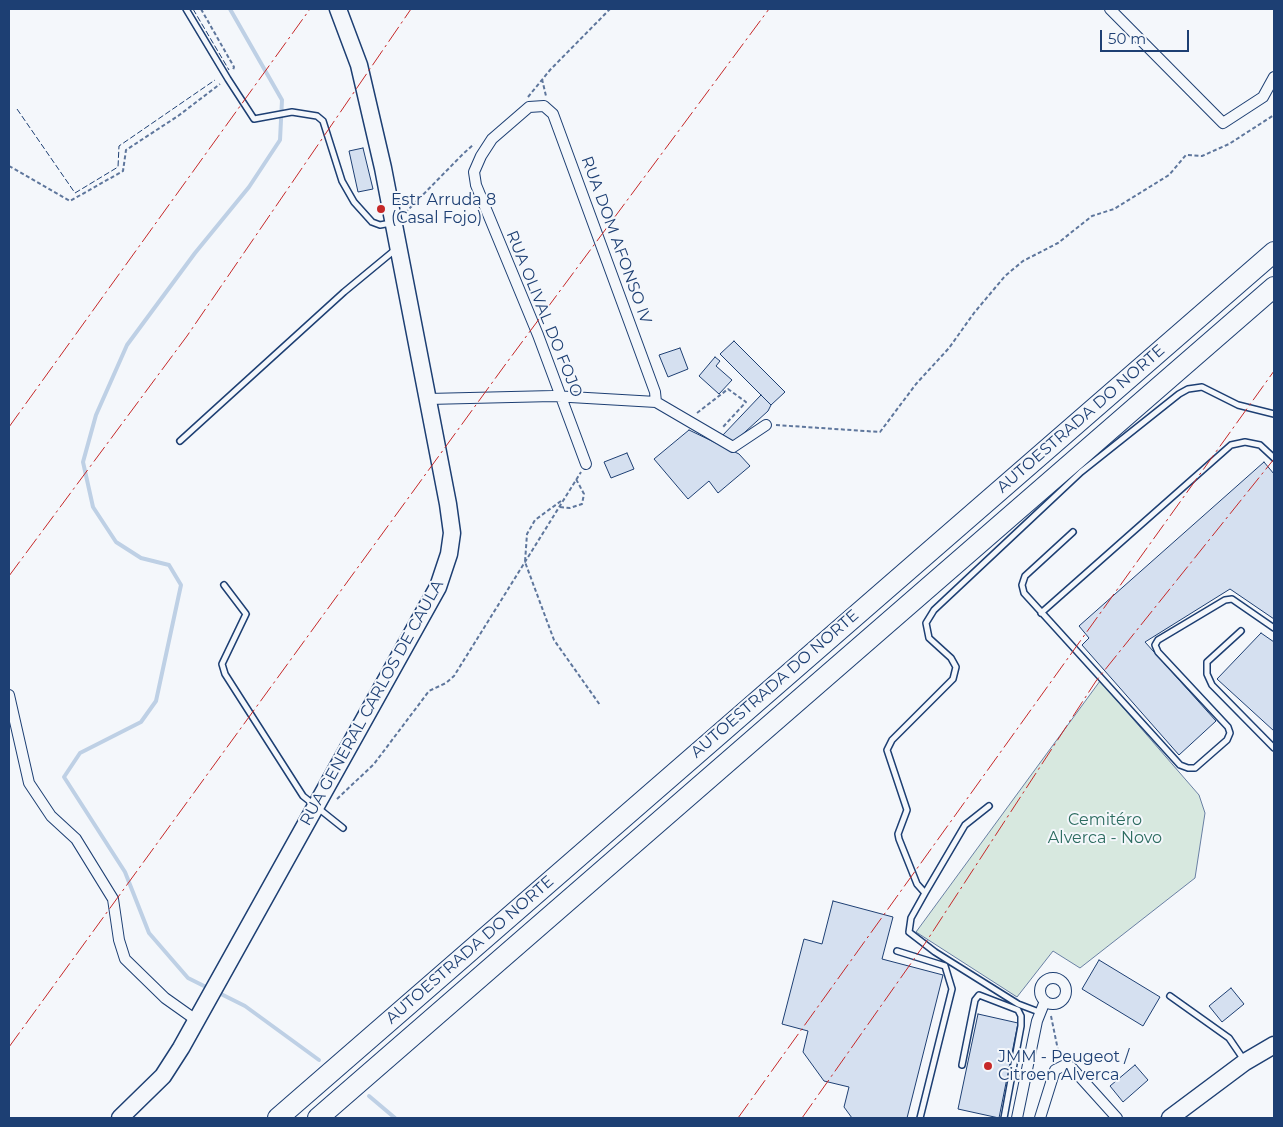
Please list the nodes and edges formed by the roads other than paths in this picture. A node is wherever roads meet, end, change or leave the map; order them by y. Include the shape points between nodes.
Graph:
1 (186, 9) edge
2 (338, 9) edge
3 (1110, 9) edge
4 (1274, 77) edge
5 (529, 107) joint
6 (394, 222) junction
7 (398, 248) junction
8 (1274, 252) edge
9 (1274, 287) edge
10 (561, 396) junction
11 (428, 399) junction
12 (656, 402) junction
13 (1274, 414) edge
14 (766, 424) road end
15 (180, 441) dead end
16 (1274, 458) edge
17 (586, 464) road end
18 (1073, 532) dead end
19 (224, 585) dead end
20 (1041, 613) junction
21 (1274, 628) edge
22 (1241, 631) dead end
23 (9, 695) edge
24 (1274, 748) edge
25 (988, 806) dead end
26 (320, 811) junction
27 (343, 828) dead end
28 (925, 893) junction
29 (897, 951) dead end
30 (1170, 996) dead end
31 (1045, 1001) dead end
32 (1039, 1012) junction
33 (196, 1020) junction
34 (1274, 1044) edge
35 (1245, 1062) junction
36 (962, 1065) dead end
37 (120, 1118) edge
38 (278, 1118) edge
39 (318, 1118) edge
40 (920, 1118) edge
41 (1004, 1118) edge
42 (1018, 1118) edge
43 (1040, 1118) edge
44 (1117, 1118) edge
45 (1170, 1118) edge

1 - 6 lane via 254,119 292,112 310,113 323,121 342,180 363,215 376,224
2 - 6 main road, RUA GENERAL CARLOS DE CAULA via 359,65
3 - 4 street via 1223,123 1262,97
5 - 10 street, RUA OLIVAL DO FOJO via 492,139 474,172 476,185
5 - 12 street, RUA DOM AFONSO IV via 536,104 549,109 561,134
6 - 7 main road, RUA GENERAL CARLOS DE CAULA
7 - 11 main road, RUA GENERAL CARLOS DE CAULA
7 - 15 lane via 344,292
8 - 38 highway, AUTOESTRADA DO NORTE
9 - 39 highway, AUTOESTRADA DO NORTE
10 - 11 street
10 - 12 street
10 - 17 street, RUA OLIVAL DO FOJO
11 - 26 main road, RUA GENERAL CARLOS DE CAULA via 451,517 447,564 438,587
12 - 14 street via 733,447
13 - 28 lane via 1238,404 1208,389 1188,389 1081,472 934,610 926,623 929,638 955,662 956,674 892,740 887,750 907,810 898,839 917,884
16 - 20 lane via 1260,445 1245,442 1231,445
18 - 20 lane via 1025,576 1024,594
19 - 26 lane via 246,614 222,669 302,796
20 - 21 lane via 1180,765 1188,768 1195,768 1227,740 1230,733 1158,652 1155,645 1158,640 1225,600 1232,599
22 - 24 lane via 1207,662 1207,674 1212,684
23 - 33 street via 29,783 51,816 76,839 113,898 125,959 165,998
25 - 28 lane via 965,825
26 - 27 lane
26 - 33 main road, RUA GENERAL CARLOS DE CAULA
28 - 32 lane via 909,925 910,934 1018,1004
29 - 40 lane via 945,966 952,989
30 - 35 lane via 1229,1038
31 - 32 street
32 - 42 street
33 - 37 main road, RUA GENERAL CARLOS DE CAULA via 162,1076
34 - 35 main road
35 - 45 main road
36 - 41 lane via 975,1000 979,995 1018,1010 1021,1026
43 - 44 street via 1055,1070 1061,1065 1071,1067

